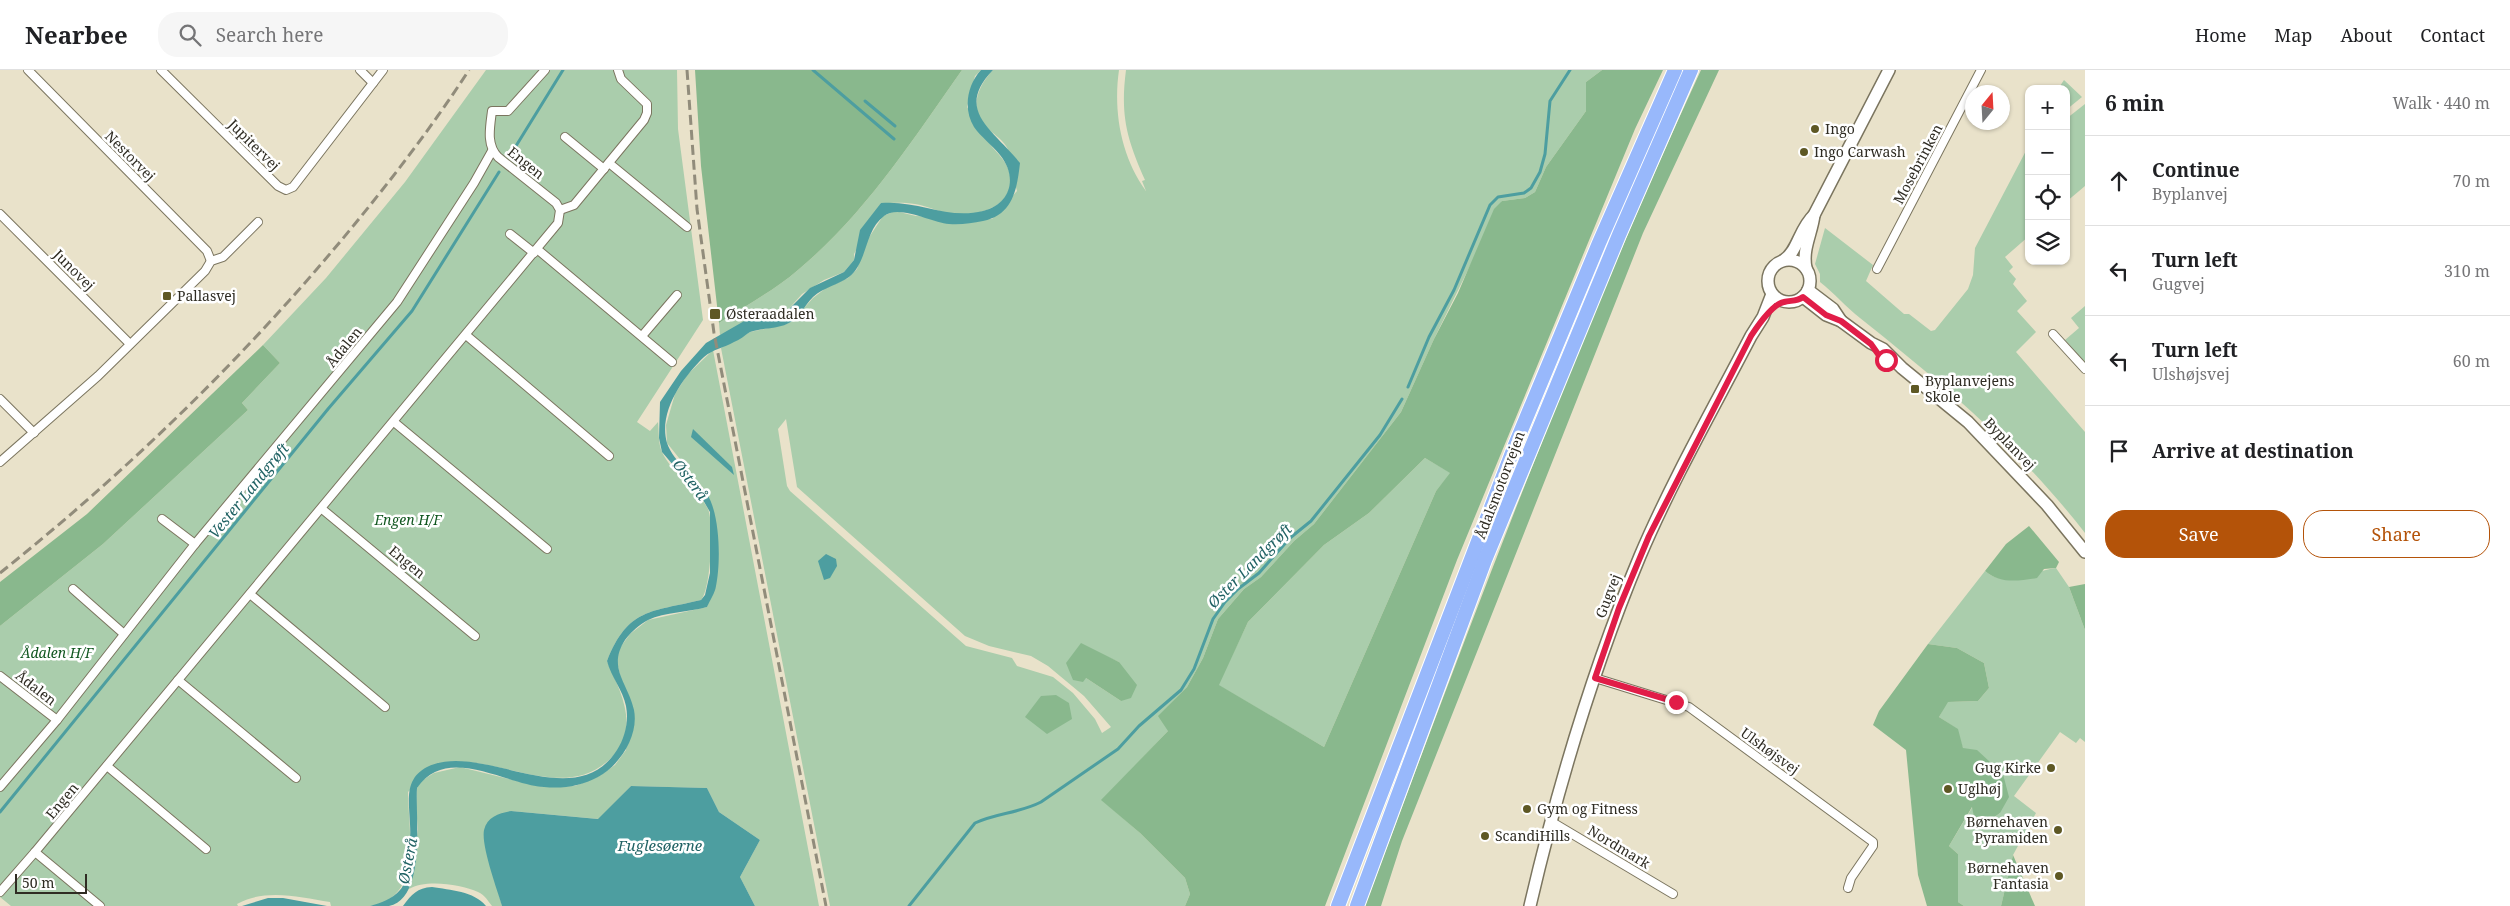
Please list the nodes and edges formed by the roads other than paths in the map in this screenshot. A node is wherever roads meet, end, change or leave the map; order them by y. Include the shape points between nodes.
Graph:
1 (28, 70) edge
2 (161, 70) edge
3 (360, 70) edge
4 (383, 70) edge
5 (545, 70) edge
6 (618, 70) edge
7 (1675, 70) edge
8 (1691, 70) edge
9 (1889, 70) edge
10 (1981, 70) edge
11 (373, 83) junction
12 (565, 137) dead end
13 (492, 151) junction
14 (606, 166) junction
15 (560, 210) junction
16 (0, 214) edge
17 (1814, 215) junction
18 (258, 222) dead end
19 (687, 227) dead end
20 (510, 234) dead end
21 (536, 251) junction
22 (1784, 260) junction
23 (210, 261) junction
24 (1806, 268) junction
25 (1877, 269) dead end
26 (1772, 294) junction
27 (1806, 294) junction
28 (676, 295) dead end
29 (1783, 302) junction
30 (1763, 317) junction
31 (2053, 334) dead end
32 (466, 335) junction
33 (642, 336) junction
34 (130, 344) junction
35 (672, 362) dead end
36 (2085, 369) edge
37 (0, 399) edge
38 (394, 422) junction
39 (34, 433) junction
40 (609, 456) dead end
41 (0, 462) edge
42 (322, 509) junction
43 (162, 519) dead end
44 (196, 544) junction
45 (547, 549) dead end
46 (2085, 552) edge
47 (73, 590) dead end
48 (250, 594) junction
49 (124, 634) junction
50 (475, 636) dead end
51 (0, 676) edge
52 (1595, 678) junction
53 (178, 680) junction
54 (385, 707) dead end
55 (57, 720) junction
56 (107, 766) junction
57 (296, 778) dead end
58 (0, 787) edge
59 (1552, 822) junction
60 (206, 849) dead end
61 (35, 852) junction
62 (1848, 888) dead end
63 (0, 892) edge
64 (1673, 894) dead end
65 (100, 906) edge
66 (1338, 906) edge
67 (1357, 906) edge
68 (1530, 906) edge

1 - 23 street, Nestorvej via 207,251
2 - 11 street, Jupitervej via 278,186 286,190 293,187
3 - 11 street
4 - 11 street, Jupitervej
5 - 13 street, Engen via 508,111 492,111
6 - 14 street via 621,79 643,99 647,112
7 - 66 highway, Ådalsmotorvejen via 1515,445
8 - 67 highway, Ådalsmotorvejen via 1619,235 1493,542
9 - 17 street
10 - 25 street, Mosebrinken
12 - 14 street
13 - 15 street, Engen via 556,203
13 - 44 street, Ådalen via 397,302
14 - 15 street via 574,205
14 - 19 street
15 - 21 street, Engen via 558,223
16 - 34 street, Junovej
17 - 22 street via 1804,225 1792,252
17 - 24 street via 1813,230 1804,253
18 - 23 street via 223,257
20 - 21 street
21 - 32 street, Engen
21 - 33 street
22 - 24 street via 1795,260
22 - 26 street via 1770,271 1768,283
23 - 34 street via 205,271
24 - 27 street via 1810,279
26 - 29 street
26 - 30 street, Gugvej
27 - 29 street via 1795,302
27 - 46 street, Byplanvej via 1832,309 1841,321 1887,352 1968,422 2047,505
28 - 33 street
29 - 30 street, Gugvej
30 - 52 street, Gugvej via 1649,536
31 - 36 street
32 - 38 street, Engen
32 - 40 street
33 - 35 street
34 - 39 street
37 - 39 street
38 - 42 street, Engen
38 - 45 street
39 - 41 street
42 - 48 street, Engen
42 - 50 street, Engen
43 - 44 street
44 - 49 street, Ådalen
47 - 49 street
48 - 53 street, Engen
48 - 54 street
49 - 55 street, Ådalen
51 - 55 street, Ådalen
52 - 59 street, Gugvej
52 - 62 street, Ulshøjsvej via 1689,707 1873,842
53 - 56 street, Engen
53 - 57 street
55 - 58 street, Ådalen
56 - 60 street
56 - 61 street, Engen
59 - 64 street, Nordmark
59 - 68 street, Gugvej
61 - 63 street, Engen
61 - 65 street

